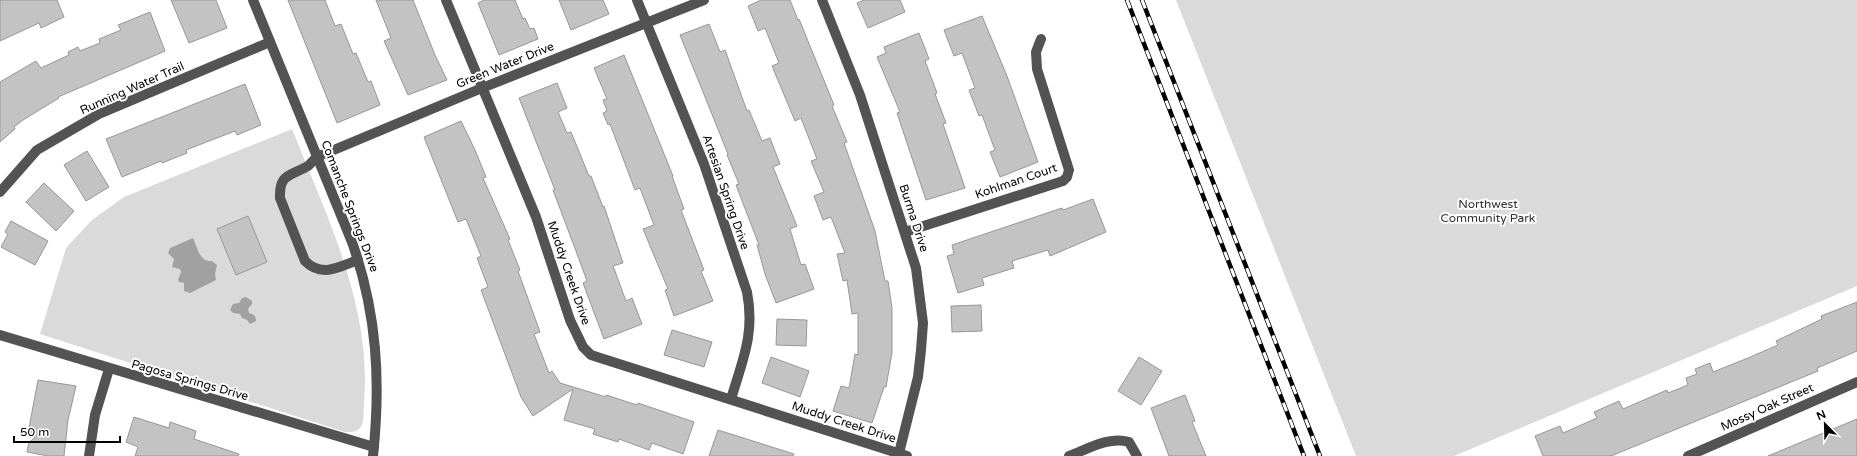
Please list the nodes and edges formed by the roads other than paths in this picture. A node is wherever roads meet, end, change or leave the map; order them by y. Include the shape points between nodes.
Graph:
1 (253, 0) edge
2 (446, 0) edge
3 (637, 0) edge
4 (704, 0) edge
5 (822, 0) edge
6 (646, 24) junction
7 (1041, 39) dead end
8 (270, 42) junction
9 (482, 88) junction
10 (317, 157) junction
11 (0, 192) edge
12 (905, 232) junction
13 (358, 260) junction
14 (0, 335) edge
15 (109, 369) junction
16 (1857, 382) edge
17 (731, 398) junction
18 (373, 452) edge
19 (903, 454) edge
20 (89, 456) edge
21 (1069, 456) edge
22 (1137, 456) edge
23 (1688, 456) edge

1 - 8 street, Comanche Springs Drive
2 - 9 street, Muddy Creek Drive
3 - 6 street, Artesian Spring Drive
4 - 6 street, Green Water Drive
5 - 12 street, Burma Drive via 860,95
6 - 9 street, Green Water Drive
6 - 17 street, Artesian Spring Drive via 702,158 750,305 749,338
7 - 12 street, Kohlman Court via 1036,52 1037,69 1069,170 1067,177 1063,181
8 - 10 street, Comanche Springs Drive
8 - 11 street, Running Water Trail via 99,114 37,150
9 - 10 street, Green Water Drive
9 - 17 street, Muddy Creek Drive via 536,217 570,320 583,347 590,355
10 - 13 street, Comanche Springs Drive
10 - 13 street, Green Water Drive via 308,166 290,173 283,180 280,190 280,198 305,261 319,271 330,270
12 - 19 street, Burma Drive via 916,268 923,323 918,377
13 - 18 street, Comanche Springs Drive via 370,304 376,352 377,395
14 - 15 street, Pagosa Springs Drive
15 - 18 street, Pagosa Springs Drive
15 - 20 street via 95,416
16 - 23 street, Mossy Oak Street
17 - 19 street, Muddy Creek Drive
21 - 22 street via 1112,440 1129,442

